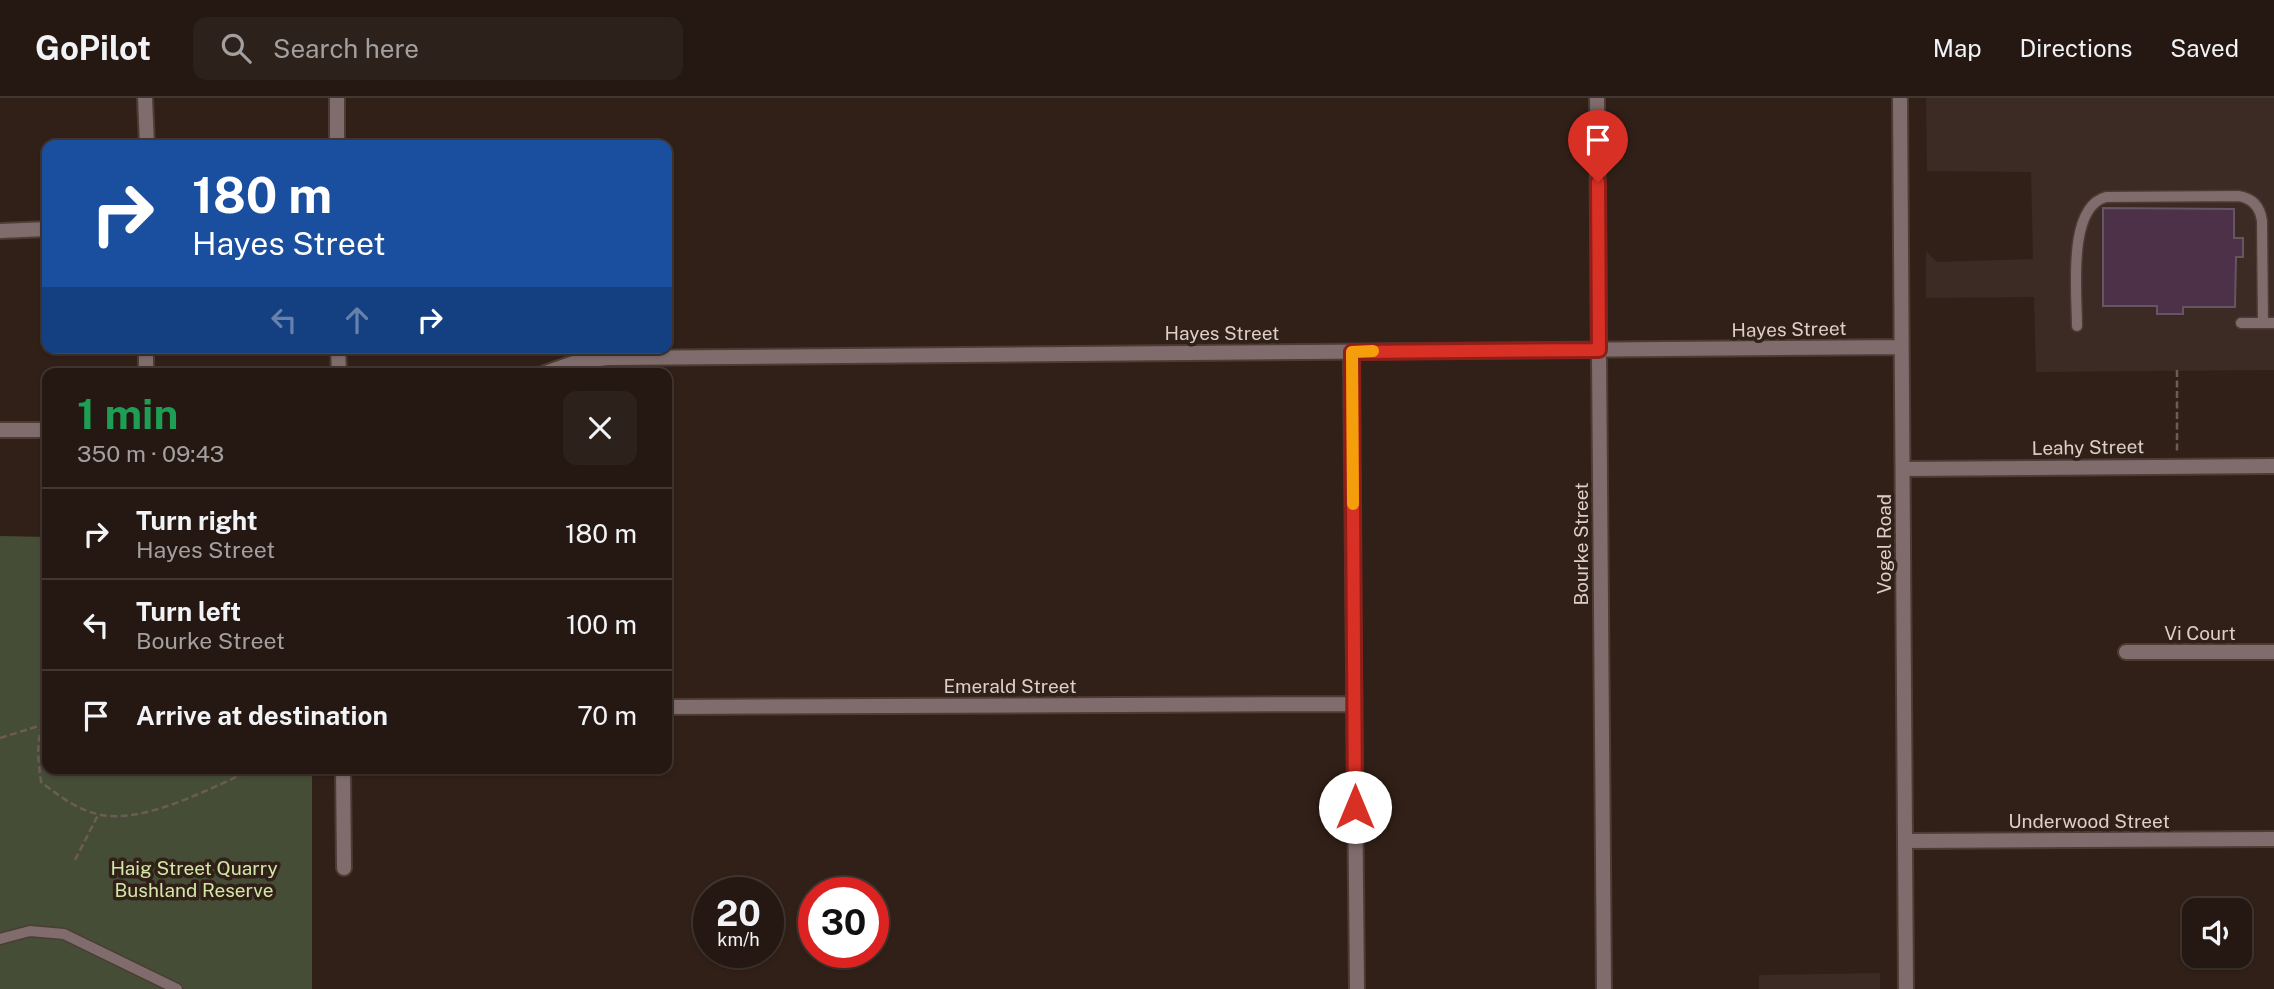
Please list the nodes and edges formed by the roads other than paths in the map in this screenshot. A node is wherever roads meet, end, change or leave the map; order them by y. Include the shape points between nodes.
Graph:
1 (145, 98) edge
2 (337, 98) edge
3 (1597, 98) edge
4 (1900, 98) edge
5 (146, 140) edge
6 (337, 140) edge
7 (42, 229) edge
8 (0, 231) edge
9 (2241, 323) dead end
10 (2268, 323) edge
11 (2077, 326) dead end
12 (1901, 347) junction
13 (1599, 350) junction
14 (1352, 352) junction
15 (559, 368) edge
16 (0, 430) edge
17 (42, 430) edge
18 (2274, 466) edge
19 (1903, 469) junction
20 (2126, 652) dead end
21 (2274, 652) edge
22 (1354, 704) junction
23 (672, 707) edge
24 (343, 774) edge
25 (2274, 839) edge
26 (1905, 841) junction
27 (344, 868) dead end
28 (0, 939) edge
29 (177, 989) edge
30 (1357, 989) edge
31 (1604, 989) edge
32 (1906, 989) edge

1 - 5 street
2 - 6 street
3 - 13 street, Bourke Street
4 - 12 street, Vogel Road
7 - 8 street
9 - 10 lane
10 - 11 lane via 2262,221 2260,209 2250,200 2238,195 2106,197 2093,202 2082,219
12 - 13 street, Hayes Street
12 - 19 street, Vogel Road
13 - 14 street, Hayes Street
13 - 31 street, Bourke Street
14 - 15 street, Hayes Street via 607,358
14 - 22 street
16 - 17 street
18 - 19 street, Leahy Street
19 - 26 street, Vogel Road
20 - 21 street, Vi Court
22 - 23 street, Emerald Street
22 - 30 street
24 - 27 street
25 - 26 street, Underwood Street
26 - 32 street, Vogel Road
28 - 29 lane via 30,930 64,934

